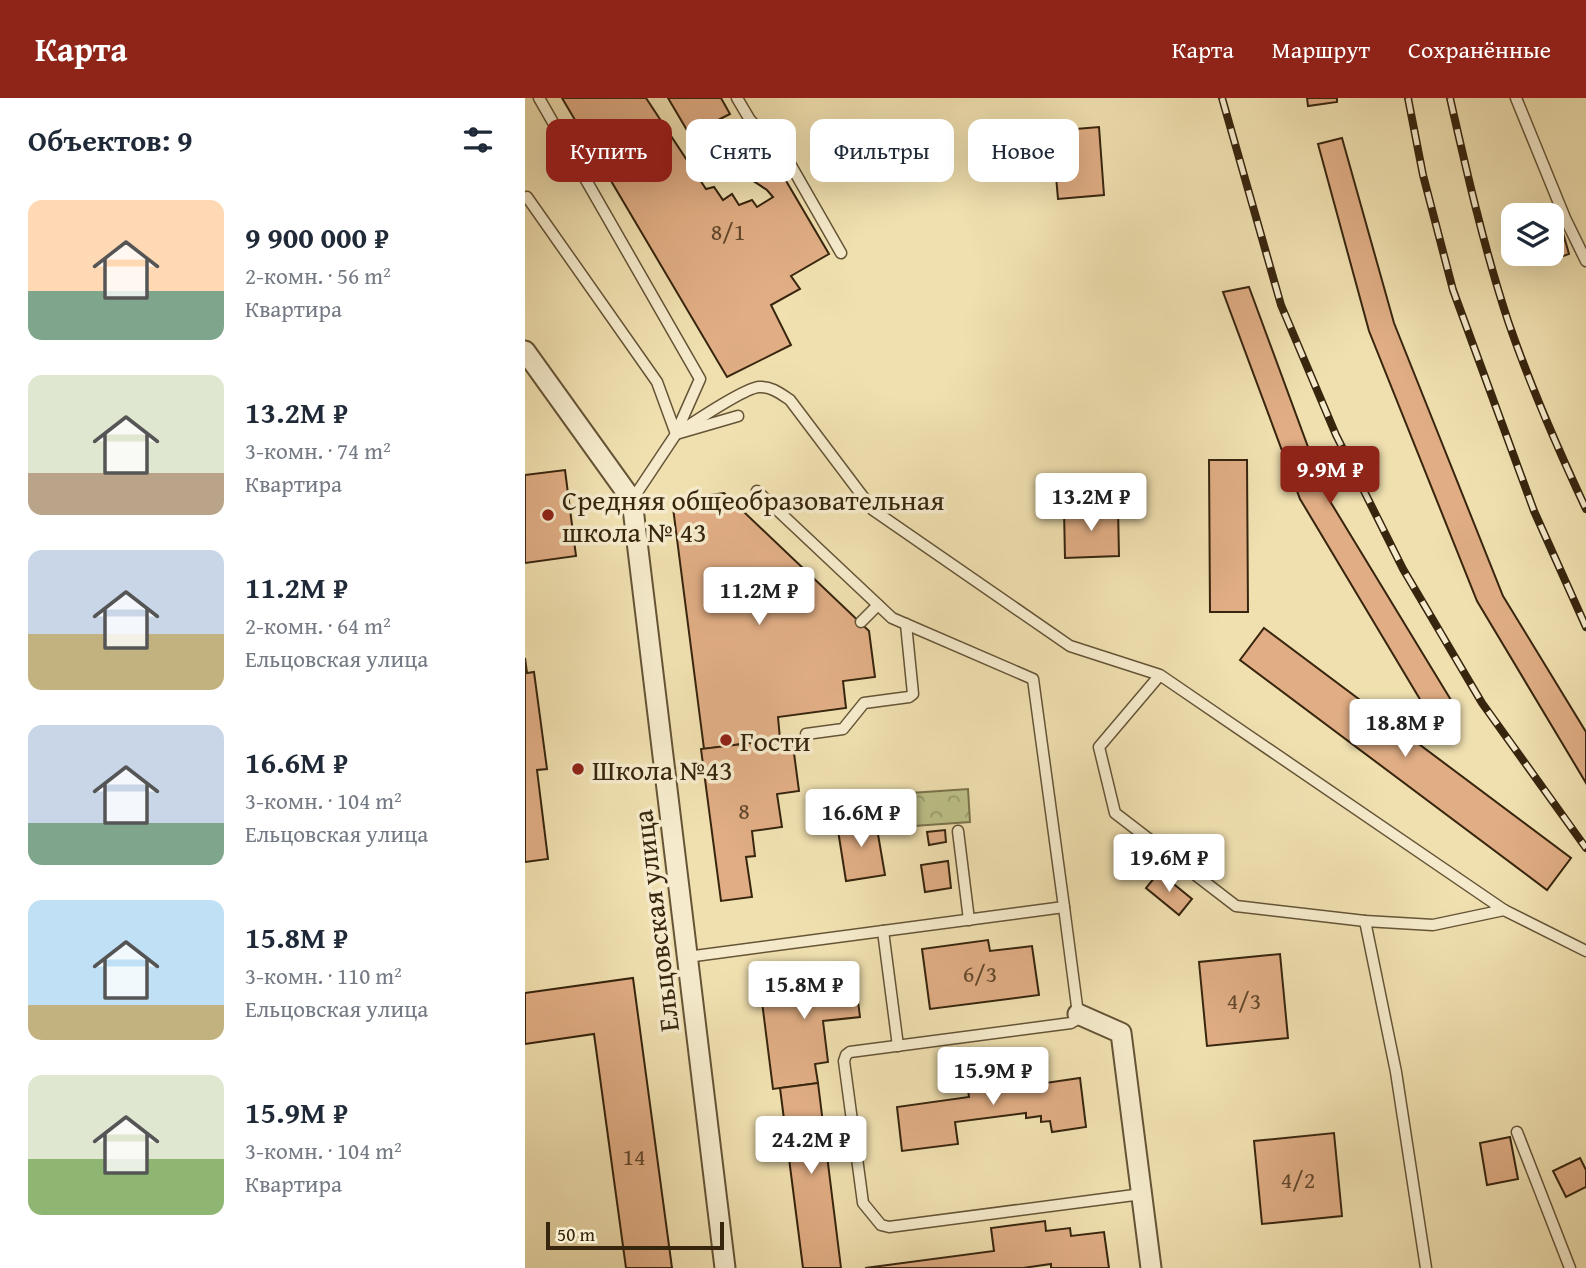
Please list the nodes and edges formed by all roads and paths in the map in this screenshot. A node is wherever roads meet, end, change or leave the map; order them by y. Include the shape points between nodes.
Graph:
1 (539, 98) edge
2 (737, 98) edge
3 (1516, 98) edge
4 (527, 197) dead end
5 (841, 253) dead end
6 (1586, 261) edge
7 (525, 351) edge
8 (738, 416) dead end
9 (676, 434) junction
10 (757, 491) dead end
11 (632, 500) junction
12 (878, 605) junction
13 (861, 622) dead end
14 (906, 624) junction
15 (1160, 675) junction
16 (806, 734) dead end
17 (958, 831) dead end
18 (1064, 907) junction
19 (1504, 910) junction
20 (969, 920) junction
21 (1365, 921) junction
22 (883, 931) junction
23 (1586, 951) edge
24 (687, 957) junction
25 (1078, 1014) junction
26 (898, 1046) junction
27 (1517, 1132) dead end
28 (1142, 1194) junction
29 (725, 1268) edge
30 (1151, 1268) edge
31 (1426, 1268) edge
32 (1570, 1268) edge

1 - 9 lane via 699,379
2 - 5 lane via 750,120 789,162
3 - 6 lane
4 - 9 lane via 657,382
7 - 11 street, Ельцовская улица
8 - 9 lane
9 - 11 lane
9 - 15 lane via 702,415 758,387 775,390 790,400 873,510 1070,646
10 - 12 lane
11 - 24 street, Ельцовская улица
12 - 13 lane
12 - 14 lane
14 - 16 lane via 913,694 865,703 843,729
14 - 18 lane via 1033,679
15 - 19 lane
15 - 21 lane via 1099,747 1115,813 1235,906
17 - 20 lane
18 - 20 lane
18 - 25 lane
19 - 21 lane via 1433,925
19 - 23 lane
20 - 22 lane
21 - 31 lane via 1396,1072
22 - 24 lane
22 - 26 lane
24 - 29 street, Ельцовская улица
25 - 26 lane via 1071,1023
25 - 28 street via 1121,1033
26 - 28 lane via 850,1052 844,1062 863,1203 881,1225
27 - 32 lane
28 - 30 street

